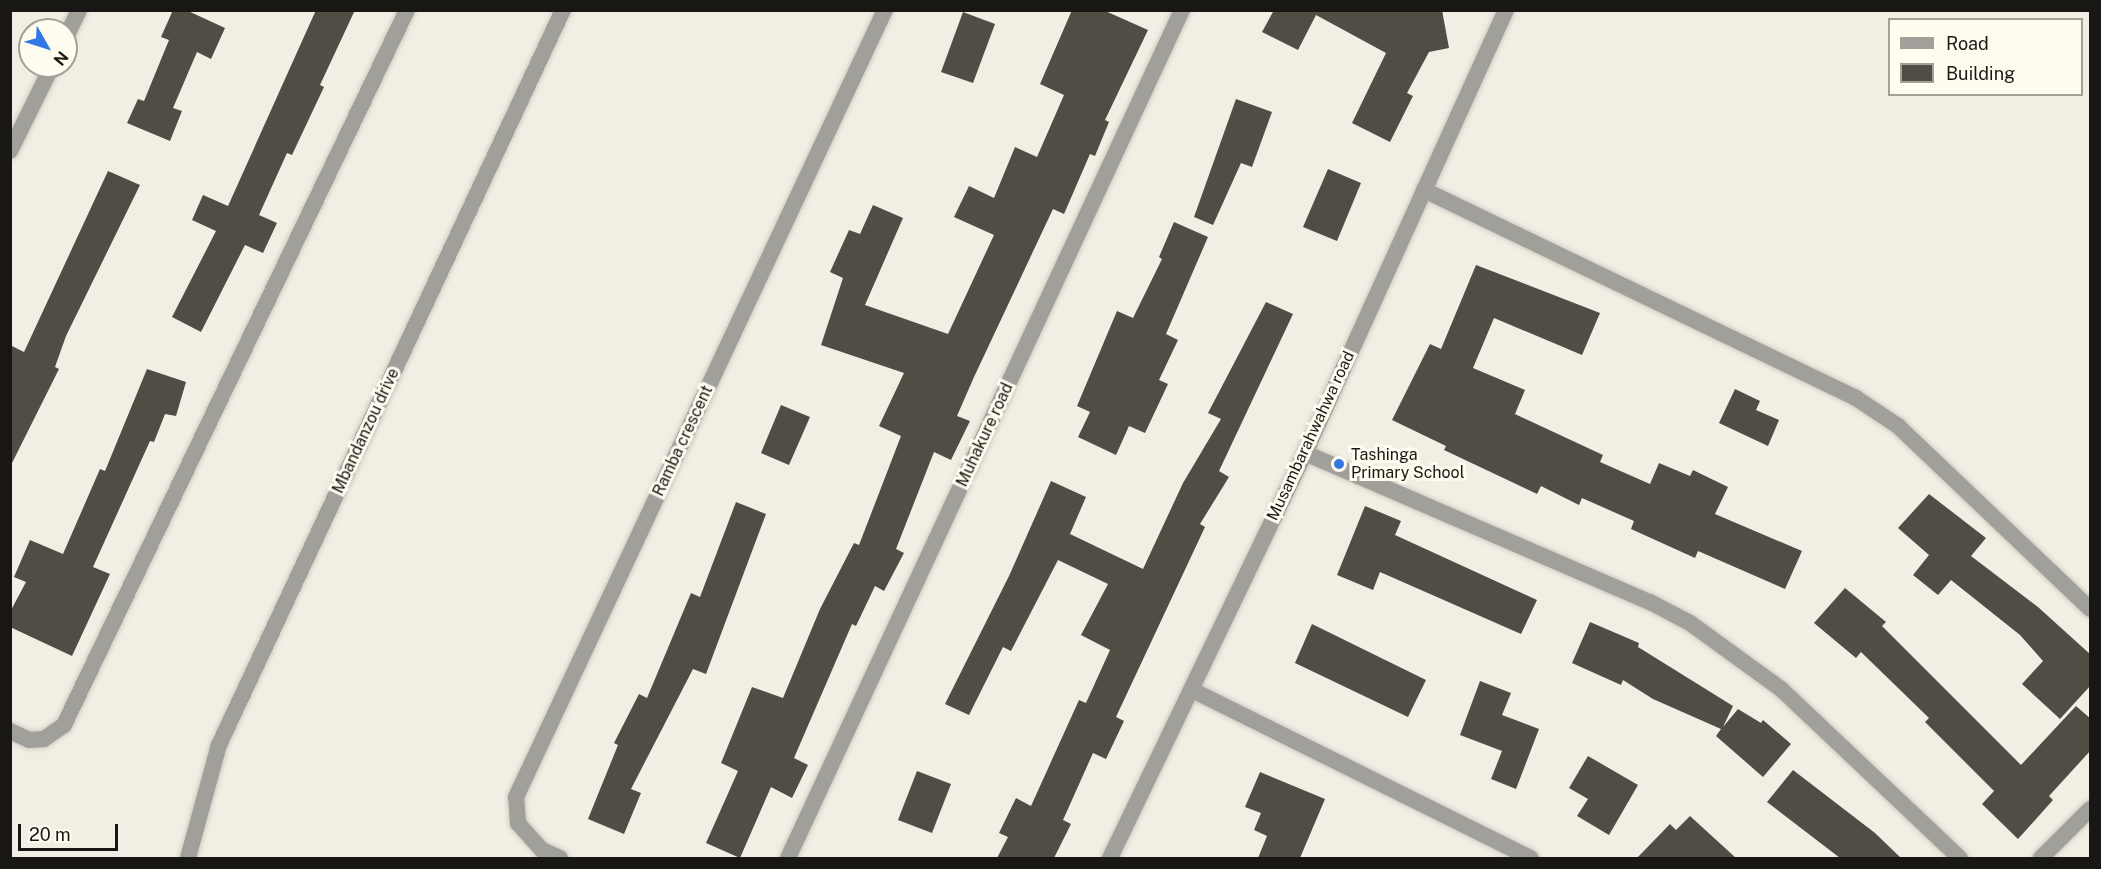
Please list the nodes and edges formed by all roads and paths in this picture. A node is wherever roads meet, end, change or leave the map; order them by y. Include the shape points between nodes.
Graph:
1 (407, 10) edge
2 (563, 10) edge
3 (885, 10) edge
4 (1182, 10) edge
5 (1506, 10) edge
6 (45, 78) edge
7 (12, 141) edge
8 (1424, 190) junction
9 (1305, 453) junction
10 (2091, 609) edge
11 (1192, 690) junction
12 (10, 731) edge
13 (2091, 809) edge
14 (188, 858) edge
15 (560, 858) edge
16 (788, 858) edge
17 (1110, 858) edge
18 (1531, 858) edge
19 (1960, 858) edge
20 (2041, 858) edge

1 - 12 street via 64,725 44,739 29,740
2 - 14 street, Mbandanzou drive via 219,746
3 - 15 street, Ramba crescent via 516,797 518,823 542,850
4 - 16 street, Muhakure road
5 - 8 street, Musambarahwahwa road
6 - 7 street
8 - 9 street, Musambarahwahwa road
8 - 10 street via 1856,398 1898,426
9 - 11 street, Musambarahwahwa road
9 - 19 street via 1650,602 1690,623 1780,689
11 - 17 street, Musambarahwahwa road
11 - 18 street
13 - 20 street

